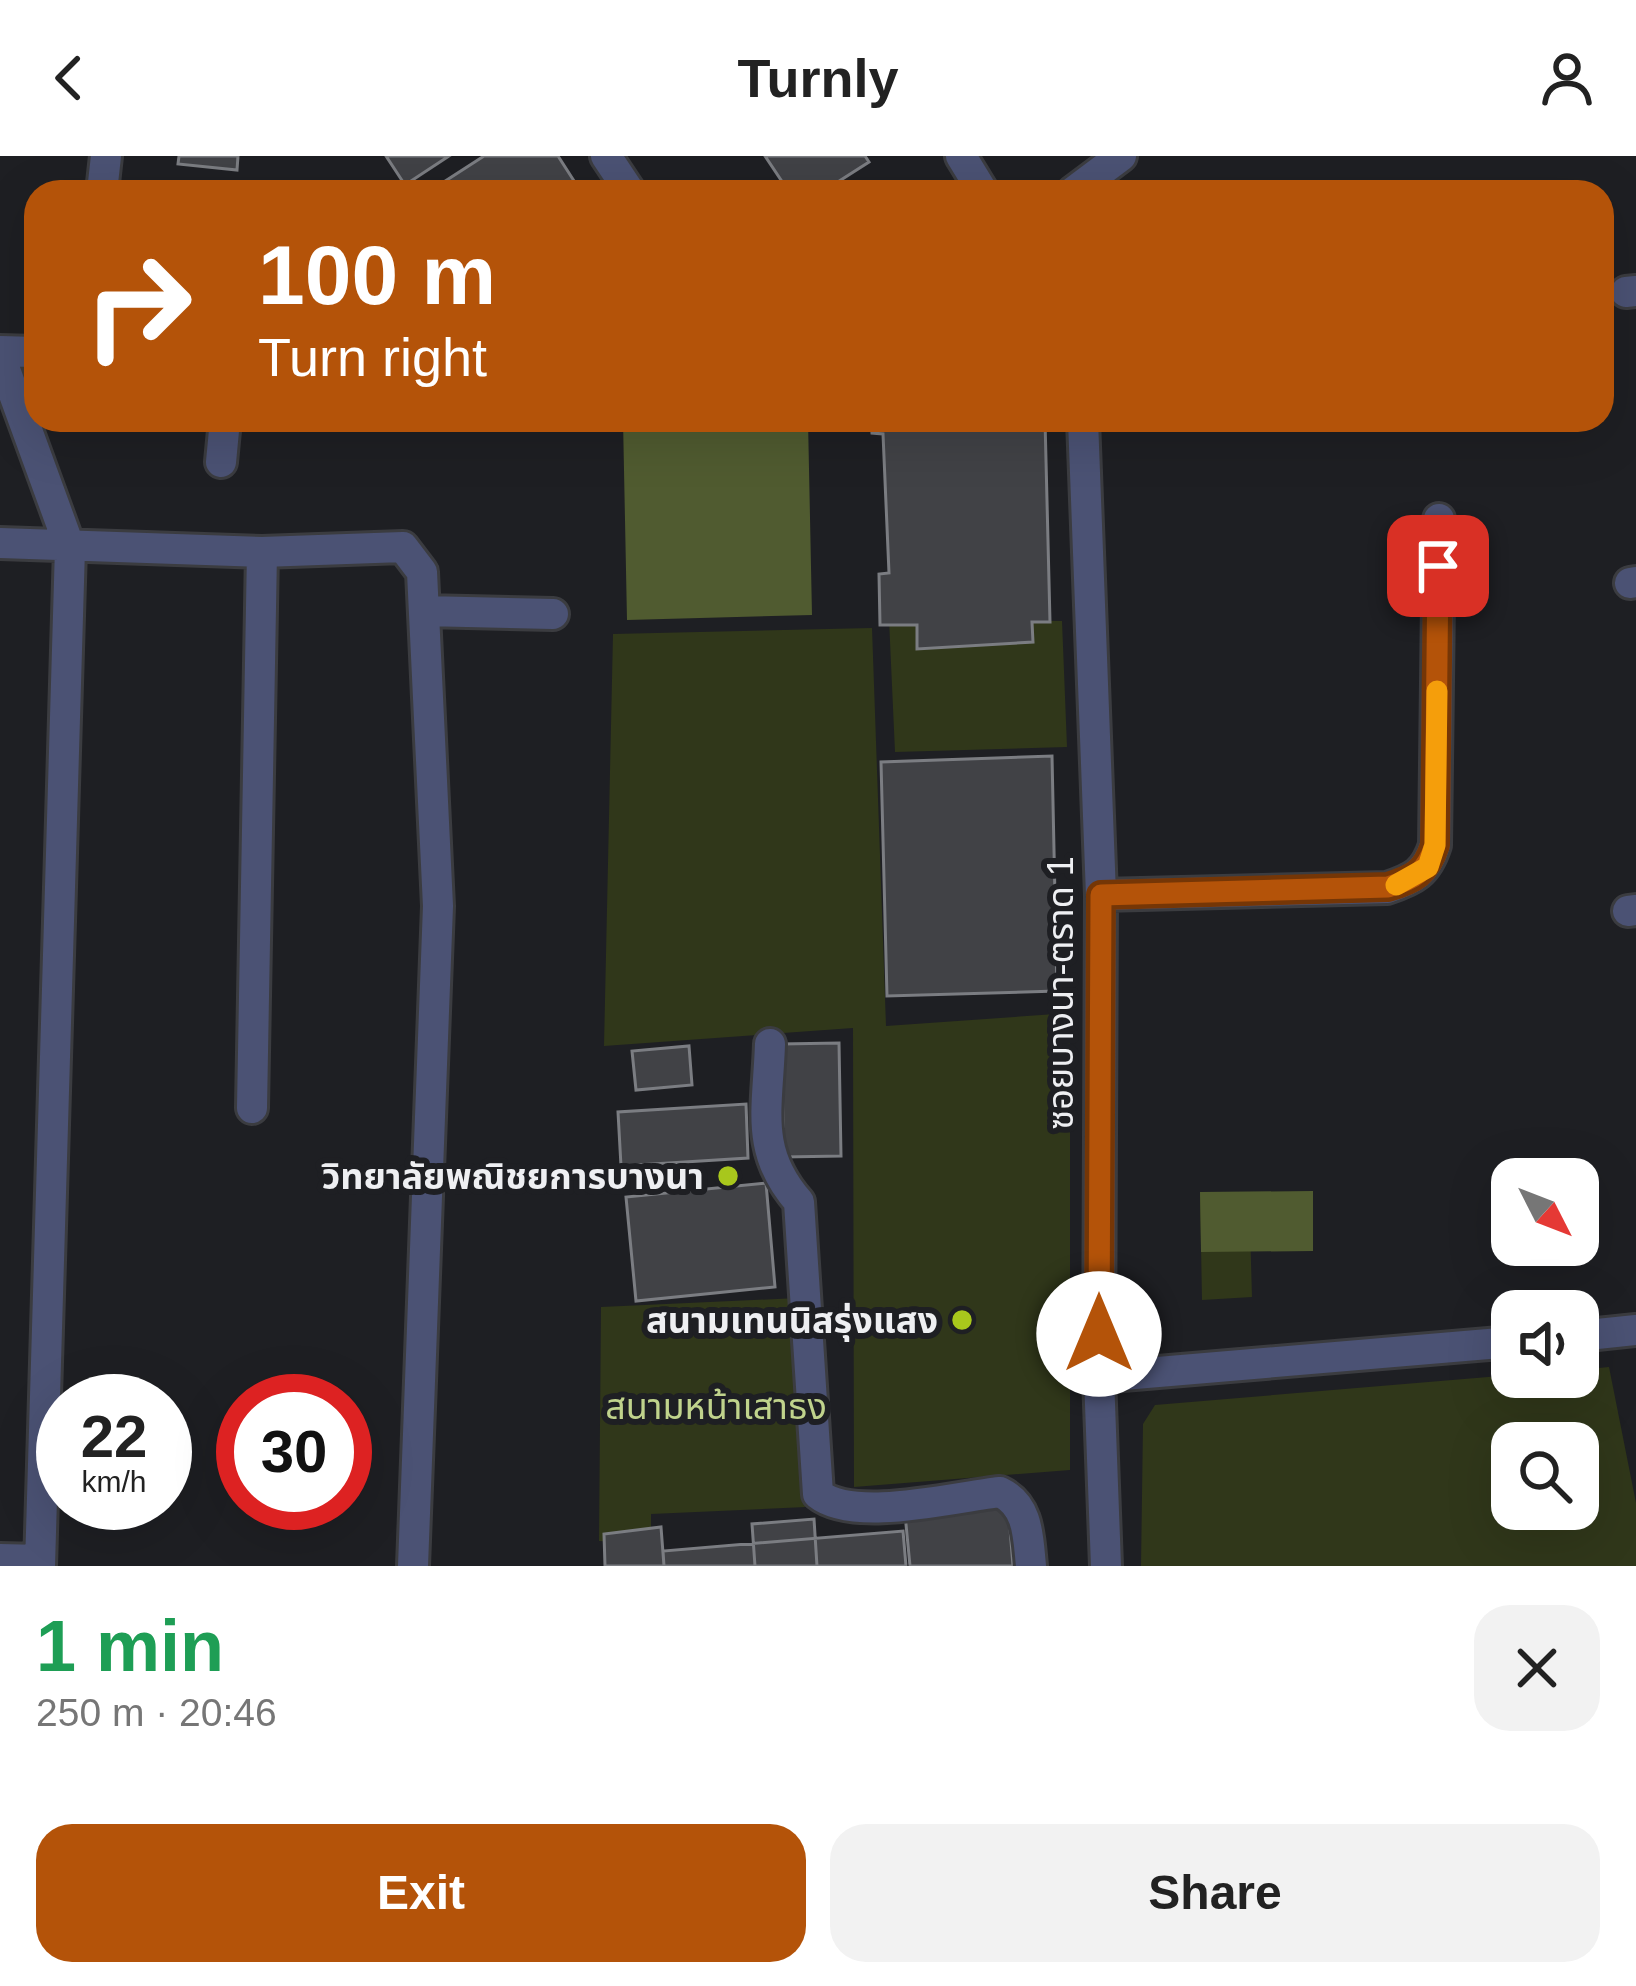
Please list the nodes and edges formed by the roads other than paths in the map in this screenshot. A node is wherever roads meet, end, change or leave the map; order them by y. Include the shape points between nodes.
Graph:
1 (1121, 156) edge
2 (1089, 180) edge
3 (0, 353) edge
4 (24, 420) edge
5 (28, 432) edge
6 (224, 432) edge
7 (1083, 432) edge
8 (221, 462) dead end
9 (1439, 519) dead end
10 (0, 543) edge
11 (70, 548) junction
12 (262, 552) junction
13 (424, 610) junction
14 (553, 614) dead end
15 (1101, 895) junction
16 (770, 1044) dead end
17 (252, 1108) dead end
18 (1636, 1330) edge
19 (1599, 1334) edge
20 (1491, 1344) edge
21 (1099, 1378) junction
22 (0, 1559) edge
23 (40, 1563) edge
24 (413, 1566) edge
25 (1031, 1566) edge
26 (1106, 1566) edge

1 - 2 street
3 - 4 street
5 - 11 street
6 - 8 street
7 - 15 street, ซอยบางนา-ตราด 1
9 - 15 street via 1435,845 1428,867 1388,887
10 - 11 street
11 - 12 street
11 - 23 street
12 - 13 street via 404,547 422,572
12 - 17 street
13 - 14 street
13 - 24 street via 438,906
15 - 21 street, ซอยบางนา-ตราด 1
16 - 25 street via 766,1149 775,1175 800,1202 818,1494 856,1509 1000,1492 1015,1499 1026,1521
18 - 19 street
20 - 21 street
21 - 26 street, ซอยบางนา-ตราด 1
22 - 23 street

